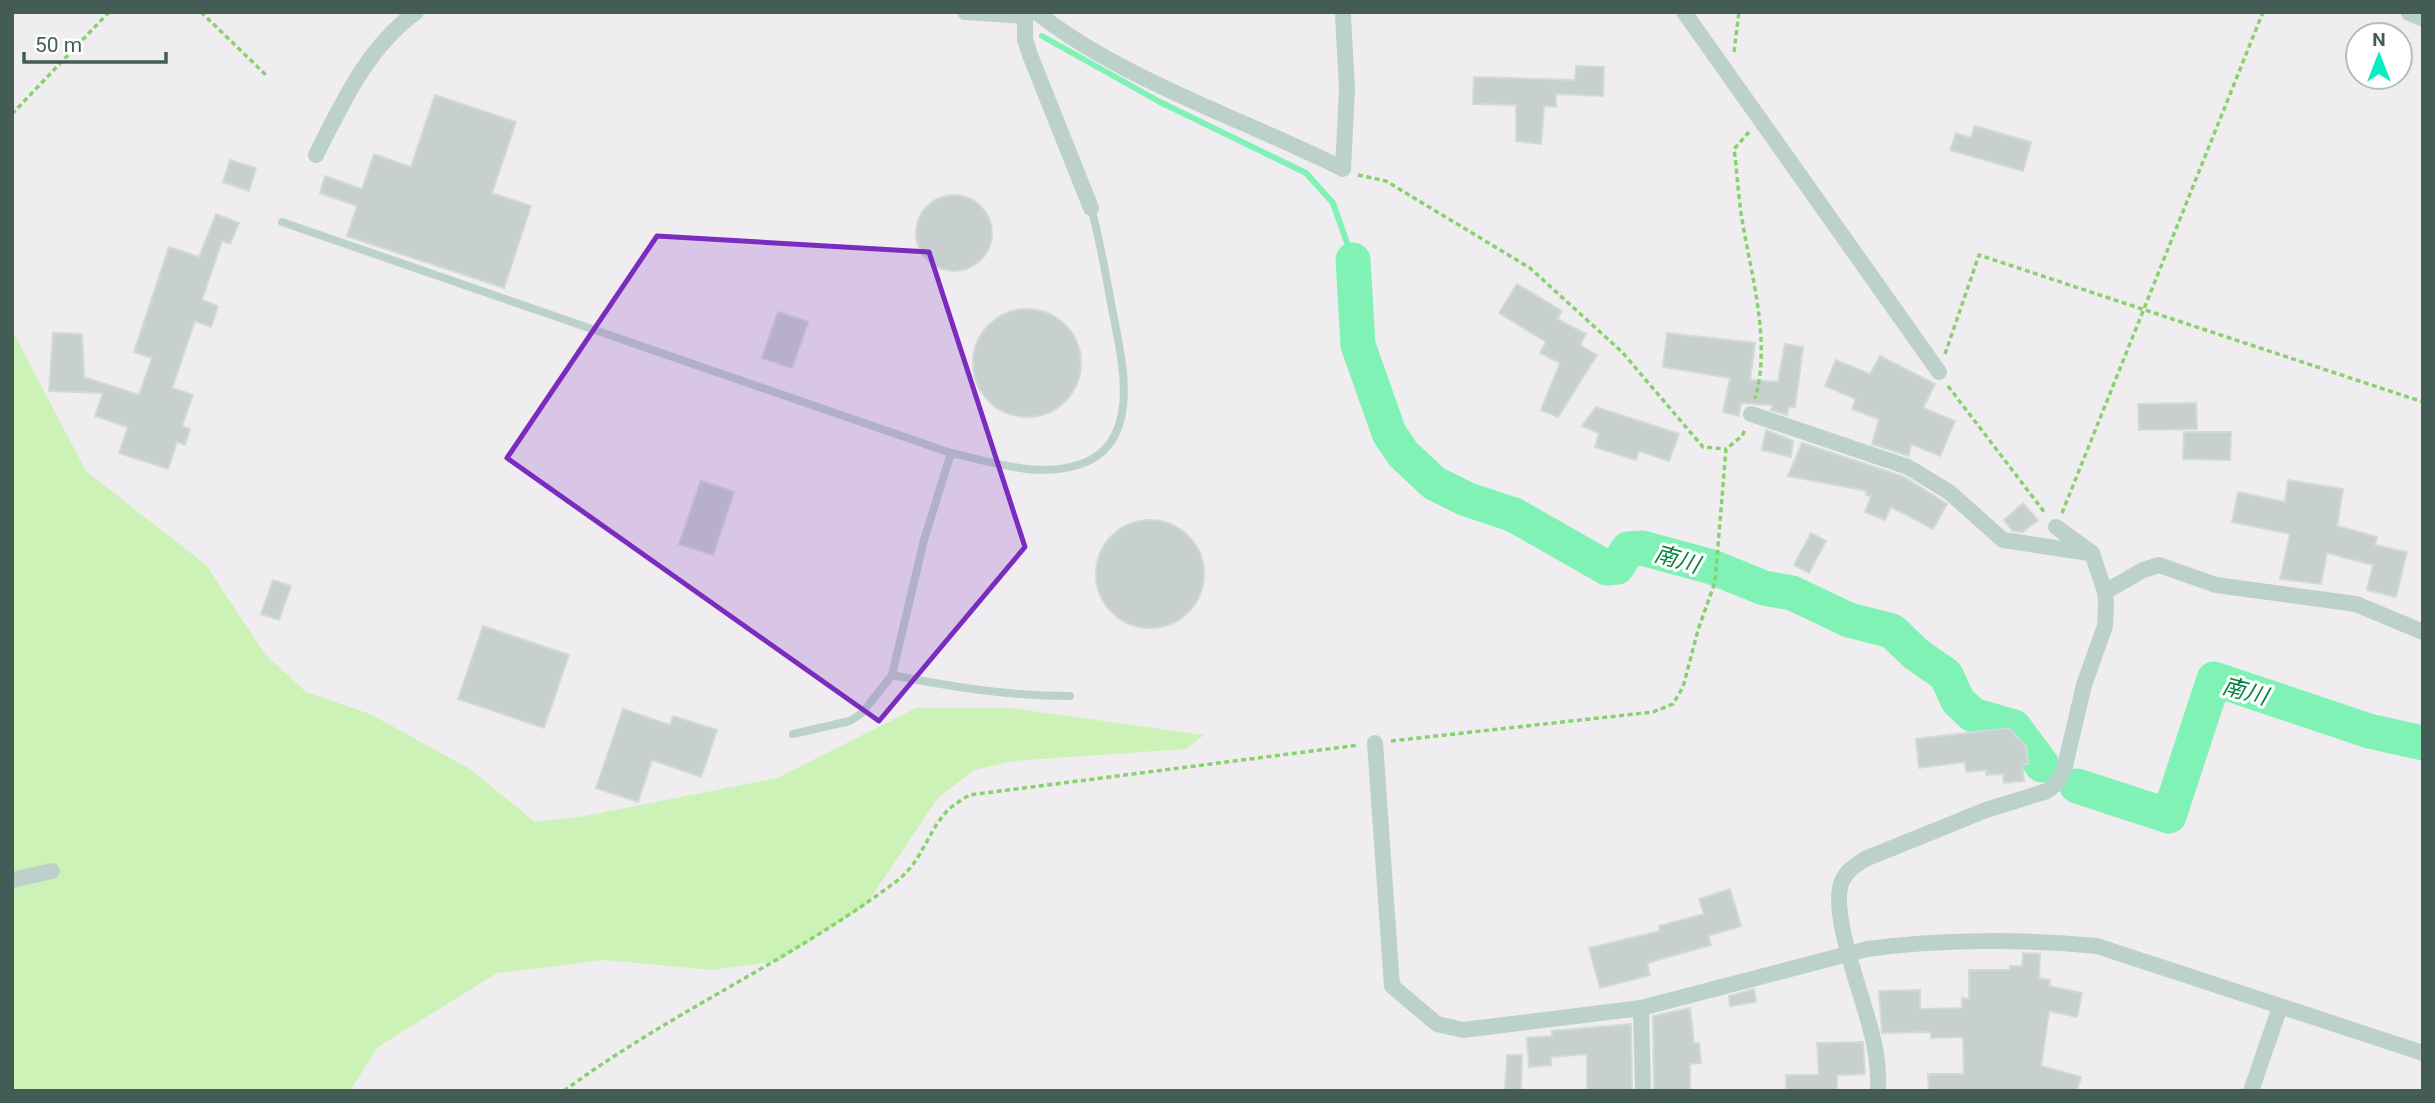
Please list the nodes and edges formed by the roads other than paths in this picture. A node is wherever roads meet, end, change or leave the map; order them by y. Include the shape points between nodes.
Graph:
1 (416, 12) edge
2 (965, 12) edge
3 (1684, 12) edge
4 (2410, 12) edge
5 (1028, 14) edge
6 (1343, 16) dead end
7 (2423, 17) edge
8 (316, 155) dead end
9 (1091, 208) joint
10 (282, 222) dead end
11 (1939, 373) road end
12 (1751, 414) road end
13 (951, 453) junction
14 (2056, 527) road end
15 (2092, 553) junction
16 (2105, 592) junction
17 (2423, 632) edge
18 (892, 675) junction
19 (1070, 696) dead end
20 (793, 734) dead end
21 (1375, 743) road end
22 (52, 871) dead end
23 (12, 880) edge
24 (1849, 953) junction
25 (2280, 1007) junction
26 (1641, 1008) junction
27 (2423, 1053) edge
28 (1643, 1091) edge
29 (1878, 1091) edge
30 (2251, 1091) edge

1 - 8 street via 369,57
2 - 5 street
3 - 11 street
4 - 7 street
5 - 6 street via 1221,115 1343,169 1347,89
5 - 9 street via 1030,55
9 - 13 lane via 1125,384 1120,420 1112,438 1100,453 1080,465 1034,471
10 - 13 lane
12 - 15 street via 1908,467 1949,492 2003,540
13 - 18 lane
14 - 15 street
15 - 16 street
16 - 17 street via 2159,565 2216,586 2356,604
16 - 24 street via 2105,626 2057,783 2047,791 1986,810 1851,868 1842,882 1840,902
18 - 19 lane via 965,690
18 - 20 lane via 850,721
21 - 26 street via 1392,986 1437,1024 1463,1030
22 - 23 street
24 - 25 street via 1898,944 2097,946
24 - 26 street
24 - 29 street via 1875,1050
25 - 27 street
25 - 30 street
26 - 28 street

